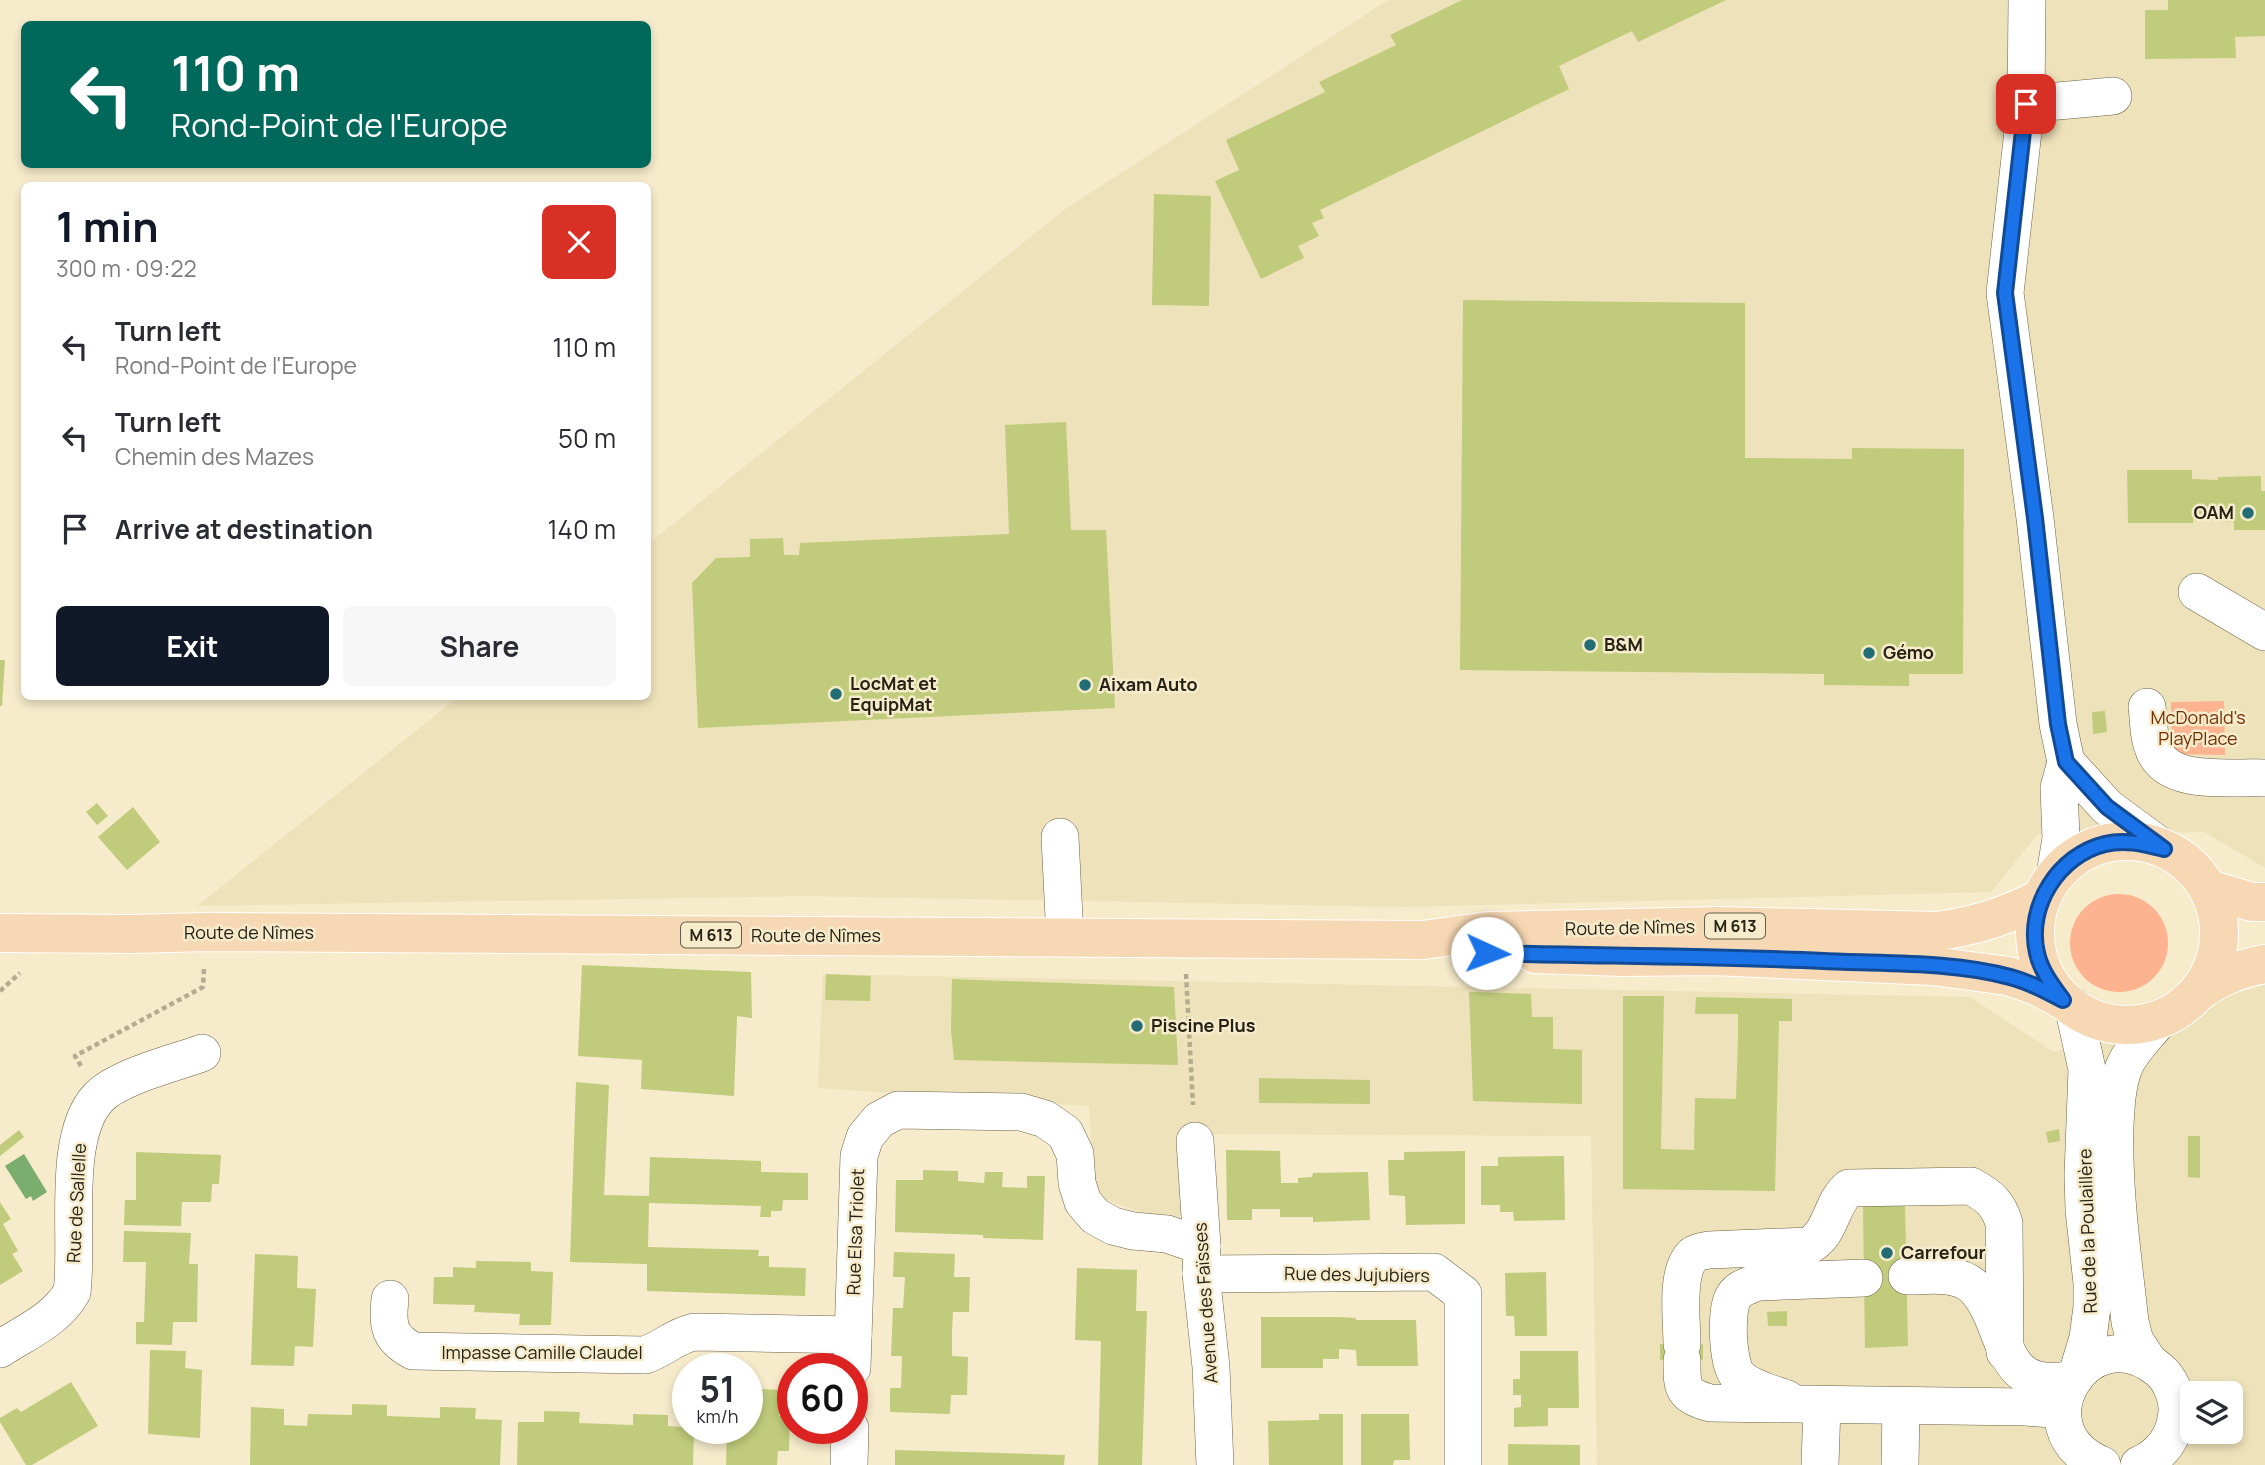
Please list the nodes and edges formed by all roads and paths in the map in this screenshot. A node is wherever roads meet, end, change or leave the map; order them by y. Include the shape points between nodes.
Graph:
1 (2027, 0) edge
2 (2113, 96) dead end
3 (2026, 104) junction
4 (2197, 592) dead end
5 (2265, 632) edge
6 (2147, 706) dead end
7 (2066, 762) junction
8 (2265, 778) edge
9 (1060, 837) dead end
10 (2164, 849) junction
11 (2049, 886) junction
12 (2208, 889) junction
13 (2265, 902) edge
14 (206, 932) junction
15 (0, 933) edge
16 (1065, 938) junction
17 (1185, 939) junction
18 (1423, 940) junction
19 (2265, 964) edge
20 (2199, 992) junction
21 (2068, 1003) junction
22 (2159, 1020) junction
23 (202, 1054) dead end
24 (99, 1097) junction
25 (1195, 1141) joint
26 (1202, 1260) junction
27 (1907, 1276) dead end
28 (1864, 1278) dead end
29 (390, 1299) dead end
30 (0, 1349) edge
31 (852, 1352) edge
32 (2006, 1352) junction
33 (2149, 1362) junction
34 (2071, 1387) junction
35 (1815, 1406) junction
36 (1901, 1406) junction
37 (850, 1444) edge
38 (2090, 1460) edge
39 (2149, 1462) edge
40 (849, 1465) edge
41 (1214, 1465) edge
42 (1463, 1465) edge
43 (1820, 1465) edge
44 (1900, 1465) edge

1 - 3 street
2 - 3 street
3 - 7 street via 2005,293
4 - 5 street
6 - 8 street via 2154,751 2162,764 2194,776
7 - 10 street via 2107,807
7 - 11 street via 2059,788 2061,838
9 - 16 street
10 - 11 main road via 2135,841 2105,844 2078,855
10 - 12 main road via 2190,866
11 - 18 main road, Route de Nîmes / M 613 via 2013,912 1937,931 1704,926 1488,931
11 - 21 main road via 2035,925 2037,952 2046,978
12 - 13 main road
12 - 20 main road via 2218,915 2219,942 2213,969
14 - 15 main road, Route de Nîmes / M 613
14 - 16 main road, Route de Nîmes / M 613
14 - 24 path via 204,987 75,1056
16 - 17 main road, Route de Nîmes / M 613
17 - 18 main road, Route de Nîmes / M 613
17 - 25 path
18 - 21 main road, Route de Nîmes / M 613 via 1487,953 1713,956 1933,966 2008,976
19 - 20 main road via 2217,978
20 - 22 main road
21 - 22 main road via 2084,1015 2108,1023 2133,1026
21 - 34 street, Rue de la Poulaillère via 2087,1069 2083,1175 2092,1283 2088,1338
22 - 33 street, Rue de la Poulaillère via 2133,1049 2123,1069 2114,1148 2130,1322 2135,1341
23 - 24 street via 121,1082
24 - 30 street, Rue de Sallelle via 85,1119 78,1144 72,1292 56,1314
25 - 26 street, Avenue des Faïsses
26 - 31 street, Rue Elsa Triolet via 1167,1234 1113,1226 1095,1216 1083,1202 1075,1154 1065,1133 1045,1119 1021,1112 898,1110 879,1120 865,1137 859,1156
26 - 41 street, Avenue des Faïsses
26 - 42 street, Rue des Jujubiers via 1434,1272 1462,1294
27 - 32 street via 1947,1275 1973,1286 1993,1315
28 - 35 street via 1757,1282 1732,1298 1728,1315 1731,1364 1739,1377 1755,1387
29 - 31 street, Impasse Camille Claudel via 392,1332 400,1344 413,1351 645,1355 679,1335 694,1332
32 - 34 street via 2021,1373
32 - 35 street via 2004,1223 1989,1195 1971,1186 1849,1188 1818,1241 1808,1246 1695,1253 1682,1276 1682,1383 1688,1394 1710,1403
33 - 34 street via 2131,1354 2112,1354 2094,1360
33 - 39 street, Rue de la Poulaillère via 2173,1388 2177,1406 2176,1425 2168,1442
34 - 36 street via 2026,1407
34 - 38 street via 2069,1437
35 - 36 street
35 - 43 street
36 - 44 street
37 - 40 street

